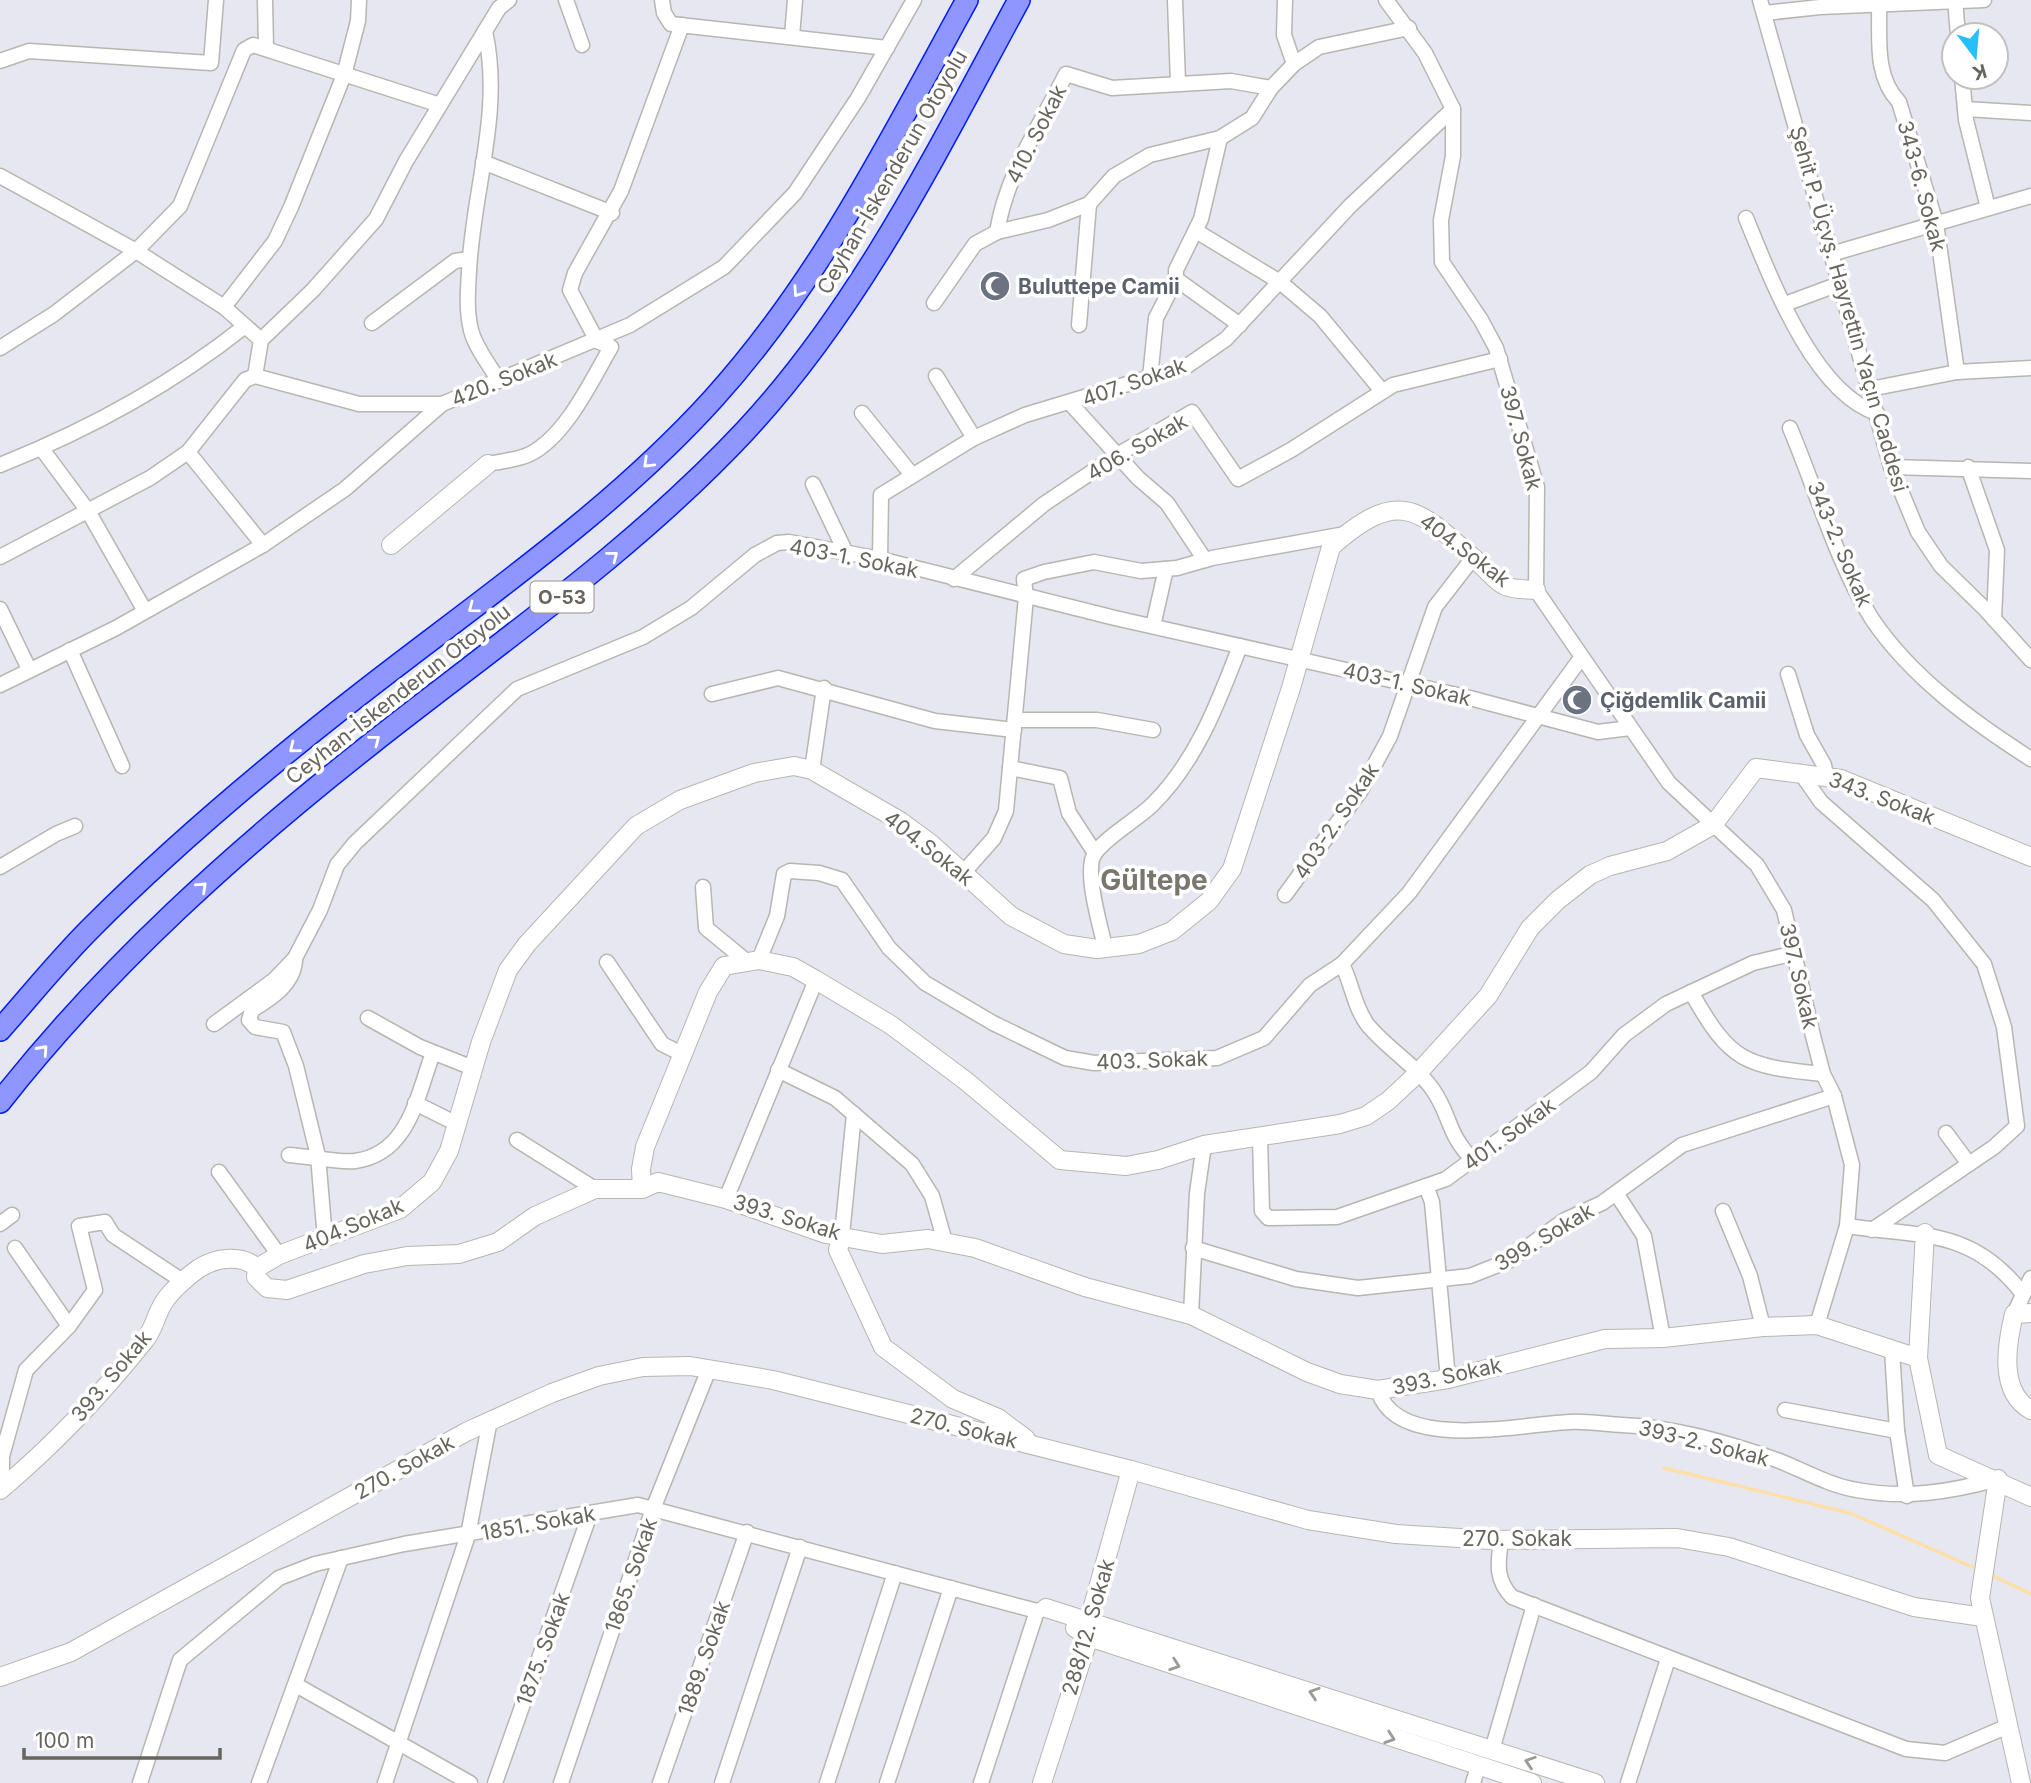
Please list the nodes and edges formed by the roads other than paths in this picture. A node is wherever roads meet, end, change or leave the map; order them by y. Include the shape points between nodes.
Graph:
1 (216, 0) edge
2 (265, 0) edge
3 (359, 0) edge
4 (509, 0) edge
5 (566, 0) edge
6 (662, 0) edge
7 (795, 0) edge
8 (914, 0) edge
9 (967, 0) edge
10 (1018, 0) edge
11 (1175, 0) edge
12 (1285, 0) edge
13 (1386, 0) edge
14 (1955, 0) edge
15 (1984, 0) edge
16 (1860, 3) edge
17 (1879, 5) junction
18 (1763, 7) edge
19 (1957, 21) edge
20 (682, 25) junction
21 (1409, 28) junction
22 (485, 31) junction
23 (792, 36) junction
24 (582, 45) dead end
25 (266, 48) junction
26 (887, 48) junction
27 (0, 61) edge
28 (1294, 64) junction
29 (344, 75) junction
30 (1178, 83) junction
31 (1271, 88) junction
32 (1963, 91) edge
33 (440, 105) junction
34 (1453, 109) junction
35 (1965, 109) junction
36 (2031, 113) edge
37 (1220, 138) junction
38 (483, 162) junction
39 (0, 176) edge
40 (2031, 196) edge
41 (1089, 204) junction
42 (1988, 208) junction
43 (611, 212) junction
44 (1745, 218) dead end
45 (1936, 223) junction
46 (1196, 231) junction
47 (997, 232) junction
48 (136, 251) junction
49 (1830, 254) junction
50 (469, 258) junction
51 (1177, 279) junction
52 (1280, 282) junction
53 (1839, 284) junction
54 (934, 303) dead end
55 (1785, 304) junction
56 (224, 307) junction
57 (372, 323) dead end
58 (1079, 325) dead end
59 (1240, 325) junction
60 (245, 326) junction
61 (261, 340) junction
62 (597, 341) junction
63 (0, 348) edge
64 (1500, 359) junction
65 (2031, 368) edge
66 (1957, 372) junction
67 (255, 376) junction
68 (936, 376) dead end
69 (1150, 378) junction
70 (499, 381) junction
71 (1870, 389) junction
72 (1382, 391) junction
73 (442, 404) junction
74 (1070, 404) junction
75 (862, 413) dead end
76 (1877, 413) junction
77 (1790, 428) dead end
78 (974, 438) junction
79 (42, 449) junction
80 (188, 452) junction
81 (1117, 455) junction
82 (488, 464) joint
83 (0, 466) edge
84 (1891, 467) junction
85 (1968, 467) junction
86 (2031, 471) edge
87 (912, 475) junction
88 (813, 484) dead end
89 (88, 511) junction
90 (1345, 534) junction
91 (262, 545) junction
92 (391, 545) dead end
93 (846, 553) junction
94 (0, 556) edge
95 (1473, 558) junction
96 (880, 559) junction
97 (1205, 560) junction
98 (1166, 569) junction
99 (954, 579) junction
100 (1536, 590) junction
101 (1026, 597) junction
102 (0, 610) edge
103 (145, 611) junction
104 (1994, 619) junction
105 (1153, 626) junction
106 (1240, 646) junction
107 (70, 650) junction
108 (1581, 658) junction
109 (1299, 659) junction
110 (2031, 660) edge
111 (29, 669) junction
112 (1788, 674) dead end
113 (1410, 684) junction
114 (0, 685) edge
115 (824, 688) junction
116 (712, 694) dead end
117 (1536, 716) junction
118 (1015, 725) junction
119 (1630, 728) junction
120 (1153, 730) dead end
121 (2031, 759) edge
122 (122, 766) dead end
123 (1010, 768) junction
124 (813, 770) junction
125 (1800, 772) junction
126 (1826, 776) junction
127 (1713, 825) junction
128 (75, 826) dead end
129 (1095, 853) junction
130 (2031, 857) edge
131 (0, 867) edge
132 (963, 873) junction
133 (704, 887) dead end
134 (1285, 895) dead end
135 (1105, 947) junction
136 (1795, 953) junction
137 (295, 958) junction
138 (752, 960) junction
139 (607, 962) dead end
140 (1342, 964) junction
141 (816, 980) junction
142 (1691, 992) junction
143 (368, 1018) dead end
144 (214, 1024) dead end
145 (0, 1030) edge
146 (433, 1053) junction
147 (684, 1055) junction
148 (473, 1068) junction
149 (778, 1070) junction
150 (1417, 1074) junction
151 (1823, 1074) junction
152 (1834, 1096) junction
153 (0, 1102) edge
154 (415, 1104) junction
155 (854, 1114) junction
156 (457, 1125) junction
157 (1946, 1133) dead end
158 (1260, 1139) junction
159 (517, 1140) dead end
160 (1204, 1145) junction
161 (289, 1155) dead end
162 (318, 1156) junction
163 (1473, 1160) junction
164 (1969, 1164) junction
165 (219, 1172) dead end
166 (1426, 1186) junction
167 (595, 1189) junction
168 (642, 1189) junction
169 (1616, 1193) junction
170 (726, 1199) junction
171 (1723, 1211) dead end
172 (1847, 1226) junction
173 (1872, 1230) junction
174 (1925, 1233) junction
175 (325, 1240) junction
176 (840, 1242) junction
177 (945, 1242) junction
178 (15, 1248) dead end
179 (1193, 1248) junction
180 (279, 1255) junction
181 (257, 1268) junction
182 (2031, 1279) edge
183 (1437, 1280) junction
184 (184, 1282) junction
185 (2023, 1294) junction
186 (2023, 1313) edge
187 (1191, 1315) junction
188 (1817, 1325) junction
189 (69, 1326) junction
190 (1763, 1327) junction
191 (1663, 1338) junction
192 (1892, 1350) junction
193 (1918, 1358) junction
194 (709, 1369) junction
195 (1448, 1379) junction
196 (1378, 1390) junction
197 (1785, 1410) dead end
198 (2031, 1410) edge
199 (491, 1420) junction
200 (1897, 1431) junction
201 (1034, 1446) junction
202 (1131, 1470) junction
203 (1998, 1479) junction
204 (1, 1489) edge
205 (1907, 1496) junction
206 (2031, 1497) edge
207 (653, 1509) junction
208 (590, 1514) junction
209 (747, 1532) junction
210 (468, 1535) junction
211 (1501, 1540) junction
212 (800, 1547) junction
213 (341, 1558) junction
214 (895, 1573) junction
215 (951, 1588) junction
216 (1534, 1605) junction
217 (1042, 1610) junction
218 (1983, 1617) junction
219 (1088, 1630) junction
220 (1668, 1659) junction
221 (0, 1677) edge
222 (296, 1685) junction
223 (2008, 1726) junction
224 (400, 1743) junction
225 (1492, 1750) junction
226 (1476, 1775) edge
227 (1046, 1782) edge
228 (140, 1783) edge
229 (259, 1783) edge
230 (385, 1783) edge
231 (470, 1783) edge
232 (495, 1783) edge
233 (561, 1783) edge
234 (660, 1783) edge
235 (722, 1783) edge
236 (827, 1783) edge
237 (887, 1783) edge
238 (981, 1783) edge
239 (1532, 1783) edge
240 (1595, 1783) edge
241 (1628, 1783) edge
242 (2021, 1783) edge

1 - 27 street via 211,62 29,51
2 - 25 street
3 - 29 street
4 - 22 street
5 - 24 street
6 - 20 street via 671,24
7 - 23 street
8 - 26 street, 420. Sokak
9 -> 145 highway, Ceyhan-İskenderun Otoyolu / O-53 via 839,231 783,314 713,399 606,504 218,809 89,930
153 -> 10 highway, Ceyhan-İskenderun Otoyolu / O-53 via 122,961 248,844 636,538 746,430 820,341 877,255
11 - 30 street
12 - 28 street via 1284,34
13 - 21 street, 397. Sokak
14 - 15 street
14 - 17 street
14 - 19 street
16 - 17 street
16 - 18 street
17 - 45 street, 343-6. Sokak via 1880,66 1887,90 1899,102
18 - 49 street, Şehit P. Üçvş. Hayrettin Yaçın Caddesi
20 - 23 street
20 - 43 street
21 - 28 street via 1319,47
21 - 34 street, 397. Sokak
22 - 33 street
22 - 38 street via 492,63 492,107
23 - 26 street
25 - 29 street
25 - 48 street via 253,45 244,50 180,206
26 - 62 street, 420. Sokak via 795,193 724,267
28 - 31 street
29 - 33 street
29 - 56 street via 275,240
30 - 31 street, 410. Sokak via 1231,81
30 - 47 street, 410. Sokak via 1112,88 1066,74 1036,135 1016,163
31 - 37 street via 1252,118
32 - 35 street
33 - 61 street via 376,219
34 - 52 street, 407. Sokak via 1350,206
34 - 64 street, 397. Sokak via 1453,156 1441,220 1442,262 1481,320
35 - 36 street
35 - 42 street
37 - 41 street via 1150,155 1114,176
37 - 46 street
38 - 43 street
38 - 50 street
39 - 48 street
40 - 42 street
41 - 47 street
41 - 58 street
42 - 45 street
43 - 62 street via 570,290
44 - 55 street
45 - 49 street
45 - 66 street, 343-6. Sokak
46 - 51 street via 1176,270
46 - 52 street
47 - 54 street via 975,244
48 - 56 street
48 - 63 street via 54,314
49 - 53 street, Şehit P. Üçvş. Hayrettin Yaçın Caddesi
50 - 57 street via 455,261
50 - 70 street via 471,332
51 - 59 street
51 - 69 street via 1156,318
52 - 59 street, 407. Sokak
52 - 72 street via 1320,316
53 - 55 street
53 - 71 street, Şehit P. Üçvş. Hayrettin Yaçın Caddesi
55 - 76 street via 1834,385
56 - 60 street
59 - 69 street, 407. Sokak via 1187,366
60 - 61 street
60 - 79 street via 160,387
61 - 67 street
62 - 70 street, 420. Sokak
62 - 82 street via 611,347 578,405 555,432 531,453
64 - 72 street, 406. Sokak via 1422,376
64 - 100 street, 397. Sokak via 1537,486
65 - 66 street
66 - 71 street
67 - 73 street, 420. Sokak via 359,404
67 - 80 street via 245,380
68 - 78 street
69 - 74 street, 407. Sokak
70 - 73 street, 420. Sokak
71 - 76 street, Şehit P. Üçvş. Hayrettin Yaçın Caddesi
72 - 81 street, 406. Sokak via 1238,479 1192,412
73 - 91 street via 345,489
74 - 78 street, 407. Sokak via 1025,415
74 - 81 street
75 - 87 street
76 - 84 street, Şehit P. Üçvş. Hayrettin Yaçın Caddesi
77 - 121 street, 343-2. Sokak via 1871,618 1971,720
78 - 87 street, 407. Sokak
79 - 83 street
79 - 89 street
80 - 89 street
80 - 91 street
81 - 97 street via 1167,503
81 - 99 street, 406. Sokak via 1044,504
82 - 92 street
84 - 85 street
84 - 104 street, Şehit P. Üçvş. Hayrettin Yaçın Caddesi via 1918,532 1941,566
85 - 86 street
85 - 104 street via 1997,550
87 - 96 street, 407. Sokak via 881,495
88 - 93 street
89 - 94 street
89 - 103 street
90 - 95 street, 404.Sokak via 1397,508 1414,511
90 - 97 street
90 - 109 street, 404.Sokak via 1331,547
91 - 103 street
93 - 96 street, 403-1. Sokak
93 - 137 street, 403-1. Sokak via 777,543 755,555 691,608 643,637 517,689 355,843 337,865
95 - 100 street, 404.Sokak via 1507,587
95 - 113 street, 403-2. Sokak via 1435,607
96 - 99 street, 403-1. Sokak
97 - 98 street
98 - 101 street via 1141,571 1094,562 1073,566 1024,579
98 - 105 street
99 - 101 street, 403-1. Sokak
100 - 108 street, 397. Sokak
101 - 105 street, 403-1. Sokak
101 - 118 street
102 - 111 street
103 - 107 street
104 - 110 street, Şehit P. Üçvş. Hayrettin Yaçın Caddesi
105 - 106 street, 403-1. Sokak
106 - 109 street, 403-1. Sokak
106 - 129 street via 1191,757 1153,803
107 - 111 street
107 - 122 street
108 - 117 street, 403. Sokak
108 - 119 street, 397. Sokak
109 - 113 street, 403-1. Sokak
109 - 135 street, 404.Sokak via 1232,869 1209,901 1172,930 1139,944
111 - 114 street
112 - 126 street
113 - 117 street, 403-1. Sokak
113 - 134 street, 403-2. Sokak via 1362,790
115 - 116 street via 778,677
115 - 118 street via 935,721
115 - 124 street
117 - 119 street, 403-1. Sokak via 1598,732
117 - 140 street, 403. Sokak via 1409,893
118 - 120 street via 1097,720
118 - 123 street
119 - 127 street, 397. Sokak via 1669,783
123 - 129 street via 1060,778 1069,813
123 - 132 street via 1001,827
124 - 132 street, 404.Sokak via 900,821
124 - 148 street, 404.Sokak via 794,766 754,773 680,800 636,826 508,970
125 - 126 street, 343. Sokak
125 - 127 street, 343. Sokak via 1756,768
125 - 164 street via 1821,802 1933,900 1984,964 2004,1027 2017,1126
126 - 130 street, 343. Sokak
127 - 136 street, 397. Sokak via 1757,865 1773,887
127 - 150 street via 1667,851 1610,866 1558,900 1530,928 1488,996
128 - 131 street
129 - 135 street via 1091,866 1095,905
132 - 135 street, 404.Sokak via 1011,916 1064,944
133 - 138 street via 706,928
136 - 142 street, 401. Sokak via 1753,963
136 - 151 street, 397. Sokak
137 - 144 street, 403-1. Sokak via 274,980
137 - 162 street via 288,980 251,1010 249,1020 255,1027 285,1035
138 - 140 street, 403. Sokak via 777,916 784,874 819,873 842,880 889,948 925,983 1037,1046 1094,1063 1198,1061 1244,1049 1264,1038 1310,985
138 - 141 street via 793,967
138 - 147 street via 724,966 708,992
139 - 147 street via 662,1044
140 - 150 street via 1356,1007 1368,1025
141 - 149 street
141 - 160 street via 902,1033 1060,1160 1126,1166
142 - 151 street via 1707,1020 1741,1058 1756,1065
142 - 163 street, 401. Sokak via 1624,1035 1591,1073
143 - 146 street
146 - 148 street
146 - 154 street
147 - 168 street via 645,1147
148 - 156 street, 404.Sokak
149 - 155 street via 835,1098
149 - 170 street
150 - 158 street via 1366,1116
150 - 163 street via 1432,1088 1452,1135
151 - 152 street, 397. Sokak
152 - 169 street, 399. Sokak via 1682,1145
152 - 172 street, 397. Sokak via 1852,1165
154 - 156 street
154 - 162 street via 408,1123 386,1152 353,1162
155 - 176 street
155 - 177 street via 925,1180
156 - 175 street, 404.Sokak via 432,1182 400,1209
157 - 164 street
158 - 160 street
158 - 166 street, 401. Sokak via 1262,1211 1268,1218 1337,1217
159 - 167 street
160 - 179 street
161 - 162 street
162 - 175 street
163 - 166 street, 401. Sokak via 1446,1179
164 - 173 street
165 - 180 street
166 - 183 street via 1432,1202
167 - 168 street, 393. Sokak
167 - 181 street, 393. Sokak via 535,1216 498,1242 459,1254 364,1264 287,1290 267,1288 256,1278
168 - 170 street, 393. Sokak via 658,1182
169 - 183 street, 399. Sokak via 1545,1233 1508,1261 1487,1271
169 - 191 street via 1644,1236
170 - 176 street, 393. Sokak
171 - 190 street via 1750,1276
172 - 173 street
172 - 188 street, 397. Sokak
173 - 174 street
174 - 185 street via 1986,1256
174 - 193 street
175 - 180 street, 404.Sokak
176 - 177 street, 393. Sokak
176 - 201 street via 883,1347 953,1399 998,1418
177 - 187 street, 393. Sokak
178 - 189 street
179 - 183 street, 399. Sokak via 1296,1279 1358,1288
179 - 187 street
180 - 181 street, 404.Sokak
181 - 184 street, 393. Sokak via 238,1257 200,1268
182 - 185 street
183 - 195 street
184 - 189 street via 114,1235 105,1222 79,1226 95,1290
184 - 204 street, 393. Sokak via 164,1301 148,1337 99,1396 42,1455
185 - 186 street
186 - 198 street via 2007,1368 2015,1394
187 - 196 street, 393. Sokak via 1307,1373
188 - 190 street, 393. Sokak
188 - 192 street, 393. Sokak
189 - 204 street via 26,1370 2,1456
190 - 191 street, 393. Sokak
191 - 195 street, 393. Sokak via 1605,1339
192 - 193 street, 393. Sokak
192 - 200 street
193 - 203 street via 1938,1455
194 - 199 street, 270. Sokak via 643,1367 599,1376
194 - 201 street, 270. Sokak via 773,1380
194 - 207 street, 1865. Sokak
195 - 196 street, 393. Sokak
196 - 205 street, 393-2. Sokak via 1389,1409 1433,1430 1570,1422 1644,1426 1738,1448 1854,1490
197 - 200 street
199 - 210 street
199 - 221 street, 270. Sokak via 71,1652
200 - 205 street
201 - 202 street, 270. Sokak
202 - 211 street, 270. Sokak via 1308,1520 1396,1534
202 - 219 street, 288/12. Sokak
203 - 205 street, 393-2. Sokak via 1950,1492
203 - 206 street
203 - 218 street via 1980,1598
207 - 208 street, 1851. Sokak via 638,1506
207 - 209 street, 1851. Sokak
207 - 233 street, 1865. Sokak
208 - 210 street, 1851. Sokak
208 - 232 street, 1875. Sokak
209 - 212 street, 1851. Sokak
209 - 234 street, 1889. Sokak
210 - 213 street, 1851. Sokak
210 - 224 street
211 - 216 street via 1497,1573 1502,1587 1512,1597
211 - 218 street, 270. Sokak via 1640,1536 1690,1540 1729,1547 1914,1607
212 - 214 street, 1851. Sokak
212 - 235 street
213 - 222 street
213 - 228 street, 1851. Sokak via 279,1578 180,1660
214 - 215 street, 1851. Sokak
214 - 236 street
215 - 217 street, 1851. Sokak
215 - 237 street
216 - 220 street
216 - 225 street
217 - 219 street
217 - 238 street
218 - 223 street
225 -> 219 street
219 -> 226 street
219 - 227 street, 288/12. Sokak
220 - 223 street via 1906,1749 1945,1754
220 - 241 street
222 - 224 street
222 - 229 street
223 - 242 street
224 - 230 street
224 - 231 street
240 -> 225 street
226 - 239 street

